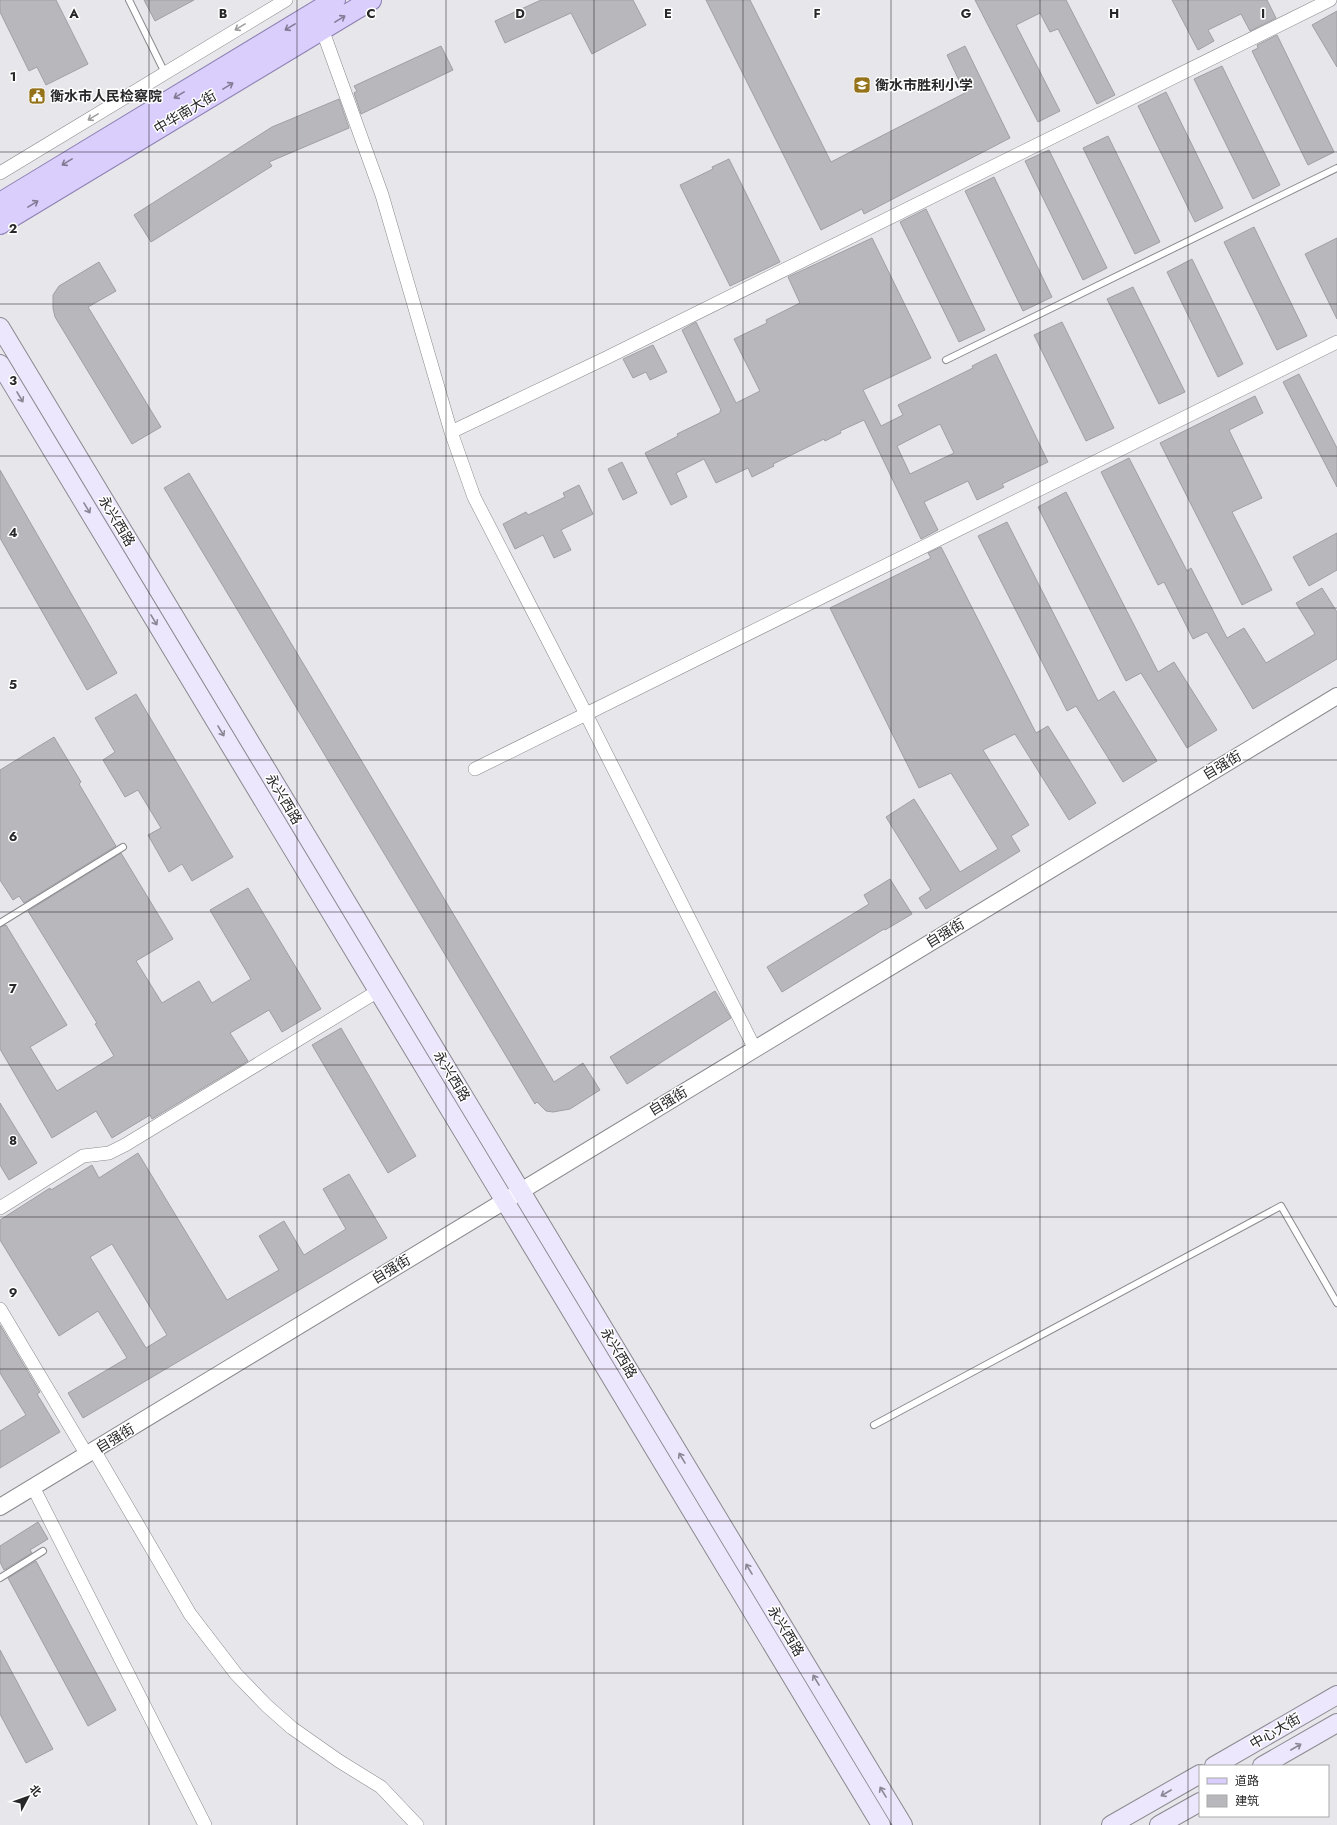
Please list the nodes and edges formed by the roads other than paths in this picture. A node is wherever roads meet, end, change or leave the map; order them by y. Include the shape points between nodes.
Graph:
1 (130, 0) edge
2 (286, 0) edge
3 (335, 0) edge
4 (371, 0) edge
5 (1330, 0) edge
6 (322, 30) junction
7 (165, 73) junction
8 (1337, 168) edge
9 (0, 173) edge
10 (0, 203) edge
11 (0, 224) edge
12 (0, 327) edge
13 (1337, 342) edge
14 (946, 360) dead end
15 (0, 364) edge
16 (451, 432) junction
17 (1337, 696) edge
18 (586, 714) junction
19 (475, 769) dead end
20 (123, 847) dead end
21 (0, 923) edge
22 (378, 991) junction
23 (754, 1049) junction
24 (521, 1191) junction
25 (505, 1200) junction
26 (0, 1208) edge
27 (1337, 1303) edge
28 (0, 1309) edge
29 (874, 1425) dead end
30 (90, 1452) junction
31 (33, 1487) junction
32 (0, 1507) edge
33 (43, 1551) dead end
34 (0, 1578) edge
35 (1337, 1695) edge
36 (1337, 1723) edge
37 (1216, 1765) edge
38 (1264, 1765) edge
39 (1199, 1775) edge
40 (1199, 1803) edge
41 (205, 1825) edge
42 (417, 1825) edge
43 (881, 1825) edge
44 (903, 1825) edge
45 (1111, 1825) edge
46 (1159, 1825) edge

1 - 7 lane
2 -> 7 street
3 -> 10 main road, 中华南大街
6 -> 4 main road, 中华南大街
5 - 16 street
11 -> 6 main road, 中华南大街
6 - 16 street via 382,195
7 -> 9 street
8 - 14 lane
12 - 24 main road, 永兴西路
13 - 18 street
15 -> 22 main road, 永兴西路
16 - 18 street via 474,497
17 - 23 street, 自强街
18 - 19 street
18 - 23 street
20 - 21 lane
22 - 25 main road, 永兴西路
22 - 26 street via 125,1145 109,1153 83,1156
23 - 24 street, 自强街
24 - 25 street, 自强街
44 -> 24 main road, 永兴西路
25 - 30 street, 自强街
25 - 43 main road, 永兴西路
27 - 29 lane via 1281,1206
28 - 30 street
30 - 31 street, 自强街
30 - 42 street via 190,1614 236,1674 292,1728 381,1787
31 - 32 street, 自强街
31 - 41 street
33 - 34 lane
35 - 37 main road, 中心大街
38 -> 36 main road, 中心大街
39 -> 45 main road
40 - 46 main road

